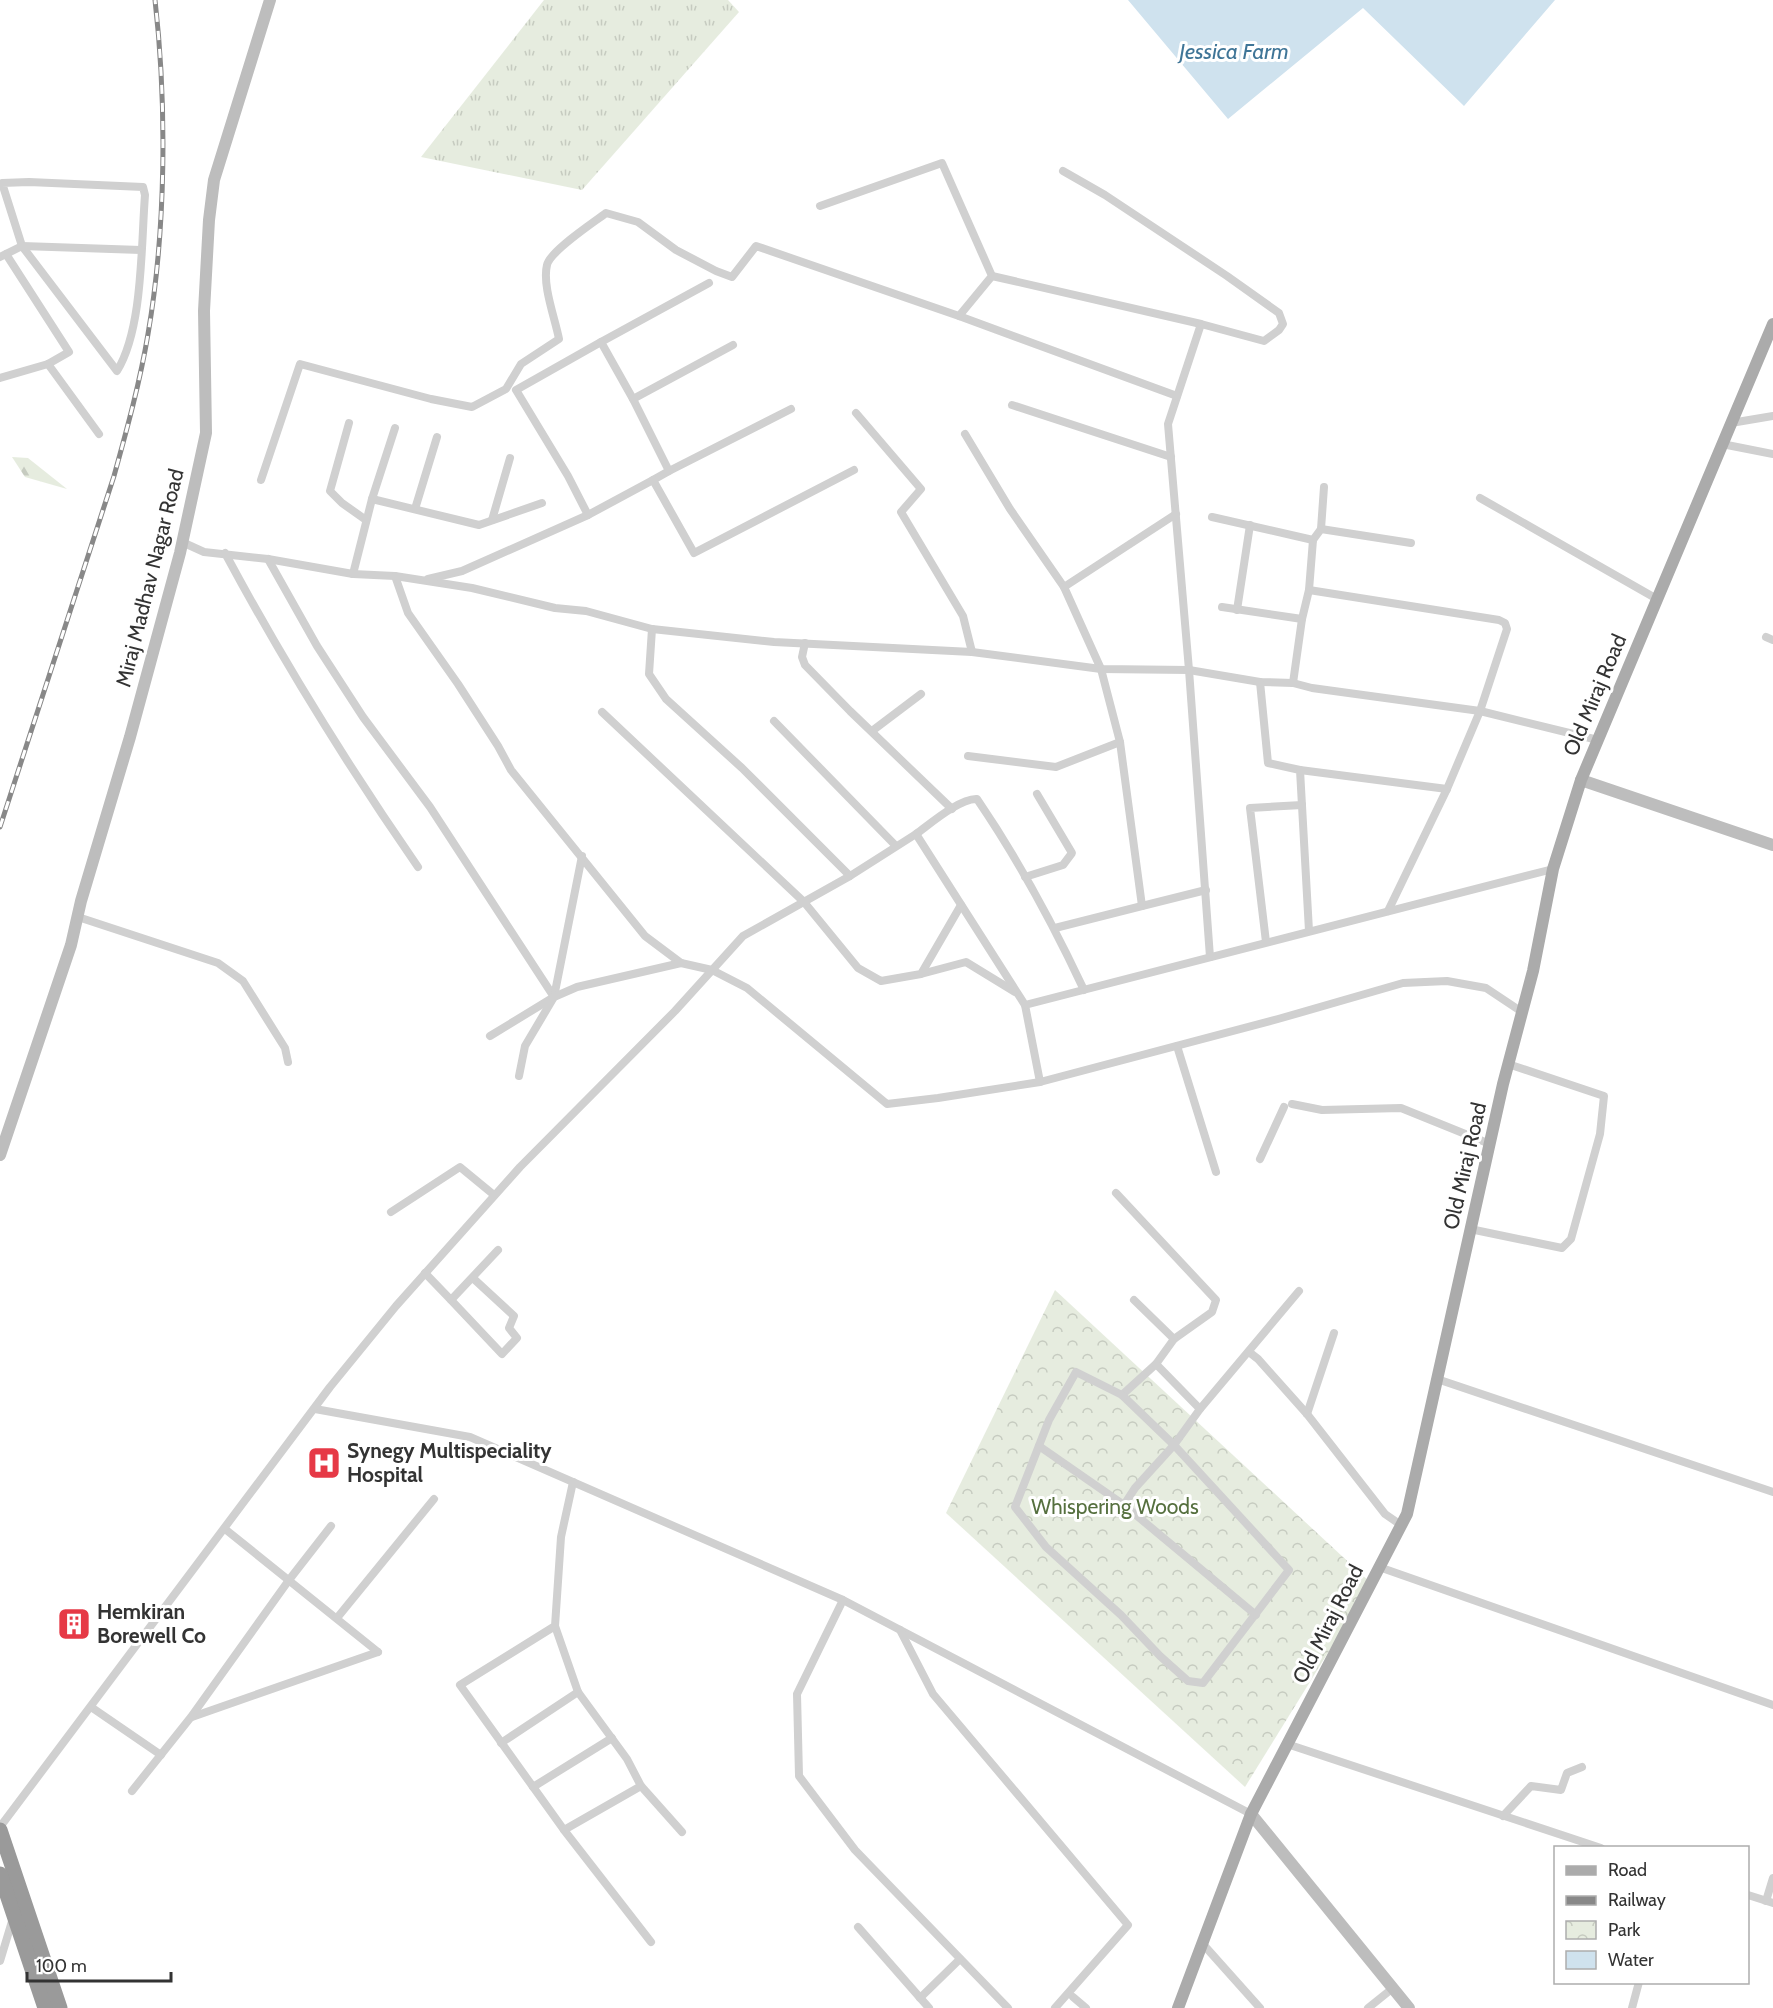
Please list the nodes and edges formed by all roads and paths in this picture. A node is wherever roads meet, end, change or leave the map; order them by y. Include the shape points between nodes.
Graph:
1 (270, 0) edge
2 (1063, 171) dead end
3 (820, 206) dead end
4 (22, 246) junction
5 (141, 250) junction
6 (3, 255) edge
7 (992, 276) junction
8 (709, 282) dead end
9 (959, 316) junction
10 (1201, 324) junction
11 (1773, 324) edge
12 (601, 342) junction
13 (734, 345) dead end
14 (48, 364) junction
15 (0, 378) edge
16 (1177, 396) junction
17 (633, 399) junction
18 (1012, 405) dead end
19 (791, 409) dead end
20 (856, 413) dead end
21 (1773, 416) edge
22 (349, 423) dead end
23 (1731, 423) junction
24 (395, 428) dead end
25 (99, 434) dead end
26 (965, 434) dead end
27 (437, 437) dead end
28 (1722, 444) junction
29 (1773, 454) edge
30 (1171, 457) junction
31 (510, 458) dead end
32 (854, 470) dead end
33 (669, 471) junction
34 (261, 480) dead end
35 (653, 480) junction
36 (1324, 487) dead end
37 (1480, 498) dead end
38 (372, 499) junction
39 (542, 503) dead end
40 (415, 509) junction
41 (1176, 514) junction
42 (588, 515) junction
43 (1212, 518) dead end
44 (366, 520) junction
45 (492, 520) junction
46 (1250, 525) junction
47 (1321, 529) junction
48 (1313, 540) junction
49 (182, 542) junction
50 (1411, 543) dead end
51 (225, 553) junction
52 (268, 559) junction
53 (353, 574) junction
54 (395, 576) junction
55 (422, 580) junction
56 (1064, 587) junction
57 (1309, 590) junction
58 (1657, 598) junction
59 (1222, 607) dead end
60 (1237, 610) junction
61 (1302, 619) junction
62 (652, 629) junction
63 (805, 643) junction
64 (972, 652) junction
65 (1101, 669) junction
66 (1189, 670) junction
67 (1260, 682) junction
68 (1293, 683) junction
69 (921, 694) dead end
70 (1480, 711) junction
71 (602, 712) dead end
72 (774, 721) dead end
73 (872, 731) junction
74 (1598, 740) junction
75 (1120, 742) junction
76 (968, 756) dead end
77 (1300, 770) junction
78 (1581, 780) junction
79 (1447, 789) junction
80 (1037, 794) dead end
81 (1302, 805) junction
82 (952, 809) junction
83 (916, 834) junction
84 (895, 845) junction
85 (1773, 845) edge
86 (582, 856) junction
87 (418, 867) dead end
88 (1553, 869) junction
89 (850, 876) junction
90 (1025, 877) junction
91 (1206, 890) junction
92 (804, 902) junction
93 (961, 905) junction
94 (1142, 906) junction
95 (1388, 911) junction
96 (78, 917) junction
97 (1055, 928) junction
98 (1309, 931) junction
99 (1266, 942) junction
100 (1210, 957) junction
101 (681, 963) junction
102 (712, 970) junction
103 (921, 974) junction
104 (1084, 990) junction
105 (1019, 995) junction
106 (554, 997) junction
107 (1025, 1005) junction
108 (1522, 1012) junction
109 (490, 1036) dead end
110 (1177, 1046) junction
111 (288, 1062) dead end
112 (1508, 1064) junction
113 (519, 1076) dead end
114 (1040, 1082) junction
115 (1490, 1144) junction
116 (0, 1155) edge
117 (1260, 1159) dead end
118 (1216, 1172) dead end
119 (1116, 1194) dead end
120 (494, 1195) junction
121 (391, 1212) dead end
122 (1470, 1230) junction
123 (498, 1250) dead end
124 (424, 1273) junction
125 (474, 1280) dead end
126 (1299, 1291) dead end
127 (451, 1300) junction
128 (1134, 1300) dead end
129 (1334, 1333) dead end
130 (1174, 1339) junction
131 (1249, 1352) junction
132 (1156, 1364) junction
133 (1437, 1380) junction
134 (1122, 1395) junction
135 (315, 1409) junction
136 (1200, 1409) junction
137 (1307, 1414) junction
138 (1174, 1445) junction
139 (1039, 1446) junction
140 (573, 1482) junction
141 (1772, 1491) edge
142 (434, 1499) dead end
143 (1124, 1505) junction
144 (331, 1526) dead end
145 (1401, 1526) junction
146 (225, 1529) junction
147 (1379, 1567) junction
148 (289, 1580) junction
149 (843, 1600) junction
150 (1256, 1615) junction
151 (337, 1618) junction
152 (555, 1626) junction
153 (900, 1630) junction
154 (578, 1692) junction
155 (1773, 1705) edge
156 (91, 1707) junction
157 (191, 1717) junction
158 (612, 1738) junction
159 (501, 1743) junction
160 (1287, 1744) junction
161 (161, 1755) junction
162 (1582, 1767) dead end
163 (641, 1786) junction
164 (533, 1788) junction
165 (132, 1791) dead end
166 (1251, 1814) junction
167 (1503, 1816) junction
168 (0, 1829) edge
169 (564, 1830) junction
170 (682, 1832) dead end
171 (1595, 1846) edge
172 (0, 1874) edge
173 (1773, 1878) edge
174 (1749, 1895) edge
175 (24, 1901) junction
176 (1770, 1902) edge
177 (14, 1916) junction
178 (858, 1927) dead end
179 (651, 1942) dead end
180 (1202, 1942) junction
181 (960, 1959) junction
182 (0, 1961) edge
183 (1639, 1984) edge
184 (1393, 1988) junction
185 (1073, 1997) dead end
186 (920, 1998) junction
187 (1180, 2006) edge
188 (45, 2008) edge
189 (60, 2008) edge
190 (929, 2008) edge
191 (1008, 2008) edge
192 (1055, 2008) edge
193 (1086, 2008) edge
194 (1260, 2008) edge
195 (1368, 2008) edge
196 (1409, 2008) edge
197 (1632, 2008) edge

1 - 49 street, Miraj Madhav Nagar Road via 214,180 204,310 206,433
2 - 10 street via 1227,276 1279,313 1283,324 1264,341
3 - 7 street via 942,164
4 - 5 street
4 - 5 street via 2,183 143,187 146,195
4 - 5 street via 117,371 126,357 136,315
4 - 6 street
6 - 14 street via 69,352
7 - 9 street
7 - 10 street
8 - 12 street
9 - 16 street
9 - 34 street via 756,246 732,277 676,250 638,222 606,213 560,247 547,263 546,282 559,339 521,364 506,389 472,407 300,364
10 - 16 street
11 - 23 main road, Old Miraj Road
12 - 17 street
12 - 42 street via 516,390
13 - 17 street
14 - 15 street
14 - 25 street
16 - 30 street via 1168,424
17 - 33 street
18 - 30 street
19 - 33 street
20 - 64 street via 921,489 901,512 963,616
21 - 23 street
22 - 44 street via 330,491
23 - 28 main road, Old Miraj Road
24 - 38 street
26 - 56 street
27 - 40 street
28 - 29 street
28 - 58 main road, Old Miraj Road
30 - 41 street
31 - 45 street
32 - 35 street via 694,554
33 - 35 street
35 - 42 street
36 - 47 street
37 - 58 street
38 - 40 street
38 - 44 street
39 - 45 street
40 - 45 street via 479,525
41 - 56 street
41 - 66 street
42 - 55 street via 462,571
43 - 46 street
44 - 53 street
46 - 48 street
46 - 60 street
47 - 48 street
47 - 50 street
48 - 57 street
49 - 51 street via 204,552
49 - 96 street, Miraj Madhav Nagar Road
51 - 52 street
51 - 87 street via 260,619
52 - 53 street
52 - 106 street via 358,708 429,807
53 - 54 street
54 - 55 street
54 - 86 street via 408,613 511,770
55 - 62 street via 586,611
56 - 65 street
57 - 61 street
57 - 70 street via 1505,622 1507,629
58 - 74 main road, Old Miraj Road
59 - 60 street
60 - 61 street
61 - 68 street
62 - 63 street
62 - 89 street via 649,674 666,699
63 - 64 street
63 - 73 street via 805,665
64 - 65 street
65 - 66 street
65 - 75 street
66 - 67 street
66 - 91 street
67 - 68 street
67 - 77 street via 1268,763
68 - 70 street
69 - 73 street
70 - 74 street
70 - 79 street
71 - 92 street
72 - 84 street
73 - 82 street
74 - 78 main road, Old Miraj Road
75 - 76 street via 1056,766
75 - 94 street
77 - 79 street
77 - 81 street
78 - 85 street
78 - 88 main road, Old Miraj Road
79 - 95 street
80 - 90 street via 1072,853 1063,865
81 - 98 street
81 - 99 street via 1250,808
82 - 83 street
82 - 90 street via 976,799
83 - 84 street
83 - 93 street
84 - 89 street
86 - 101 street via 645,936
86 - 106 street
88 - 95 street
88 - 108 main road, Old Miraj Road
89 - 92 street
90 - 97 street
91 - 94 street
91 - 100 street
92 - 102 street via 743,936
92 - 103 street via 858,968 881,981
93 - 103 street
93 - 105 street
94 - 97 street
95 - 98 street
96 - 111 street via 218,963 243,981 285,1048
96 - 116 street, Miraj Madhav Nagar Road
97 - 104 street
98 - 99 street
99 - 100 street
100 - 104 street
101 - 102 street
101 - 106 street via 578,987
102 - 114 street via 747,988 887,1104
102 - 120 street
103 - 105 street via 966,962
104 - 107 street
105 - 107 street
106 - 109 street
106 - 113 street via 525,1046
107 - 114 street
108 - 110 street via 1486,988 1447,981 1402,983
108 - 112 main road, Old Miraj Road
110 - 114 street
110 - 118 street
112 - 115 main road, Old Miraj Road
112 - 122 street via 1604,1096 1600,1134 1571,1239 1562,1248
115 - 117 street via 1401,1108 1322,1110 1288,1106
115 - 122 main road, Old Miraj Road
119 - 130 street via 1216,1300 1212,1311
120 - 121 street via 460,1167
120 - 124 street
122 - 133 main road, Old Miraj Road
123 - 127 street
124 - 127 street
124 - 135 street
125 - 127 street via 514,1316 509,1328 517,1338 502,1354
126 - 131 street
128 - 130 street
129 - 137 street
130 - 132 street
131 - 136 street
131 - 137 street
132 - 134 street
132 - 136 street
133 - 141 street
133 - 145 main road, Old Miraj Road
134 - 138 street
134 - 139 street via 1076,1372
135 - 140 street via 470,1437
135 - 146 street
136 - 138 street
137 - 145 street via 1384,1514
138 - 143 street
138 - 150 street via 1289,1570
139 - 143 street
139 - 150 street via 1015,1507 1046,1547 1188,1681 1203,1683
140 - 149 street
140 - 152 street via 561,1537
142 - 151 street
143 - 150 street
144 - 148 street
145 - 147 main road, Old Miraj Road
146 - 148 street
146 - 156 street
147 - 155 street
147 - 160 main road, Old Miraj Road
148 - 151 street
148 - 157 street
149 - 153 street
149 - 181 street via 797,1694 799,1776 855,1850
151 - 157 street via 378,1652
152 - 154 street
152 - 159 street via 460,1685
153 - 166 street
153 - 192 street via 933,1694 1128,1925
154 - 158 street
154 - 159 street
156 - 161 street
156 - 168 street
157 - 161 street
158 - 163 street
158 - 164 street
159 - 164 street
160 - 166 main road, Old Miraj Road
160 - 167 street
161 - 165 street
162 - 167 street via 1567,1773 1561,1790 1531,1786
163 - 169 street
163 - 170 street
164 - 169 street
166 - 180 main road, Old Miraj Road
166 - 184 street
167 - 171 street
168 - 175 highway
169 - 179 street
172 - 177 highway
173 - 176 street
174 - 176 street
175 - 177 street
175 - 189 highway
177 - 182 street
177 - 188 highway
178 - 186 street
180 - 187 main road, Old Miraj Road
180 - 194 street
181 - 186 street
181 - 191 street
183 - 197 street
184 - 195 street
184 - 196 street
185 - 193 street
186 - 190 street

